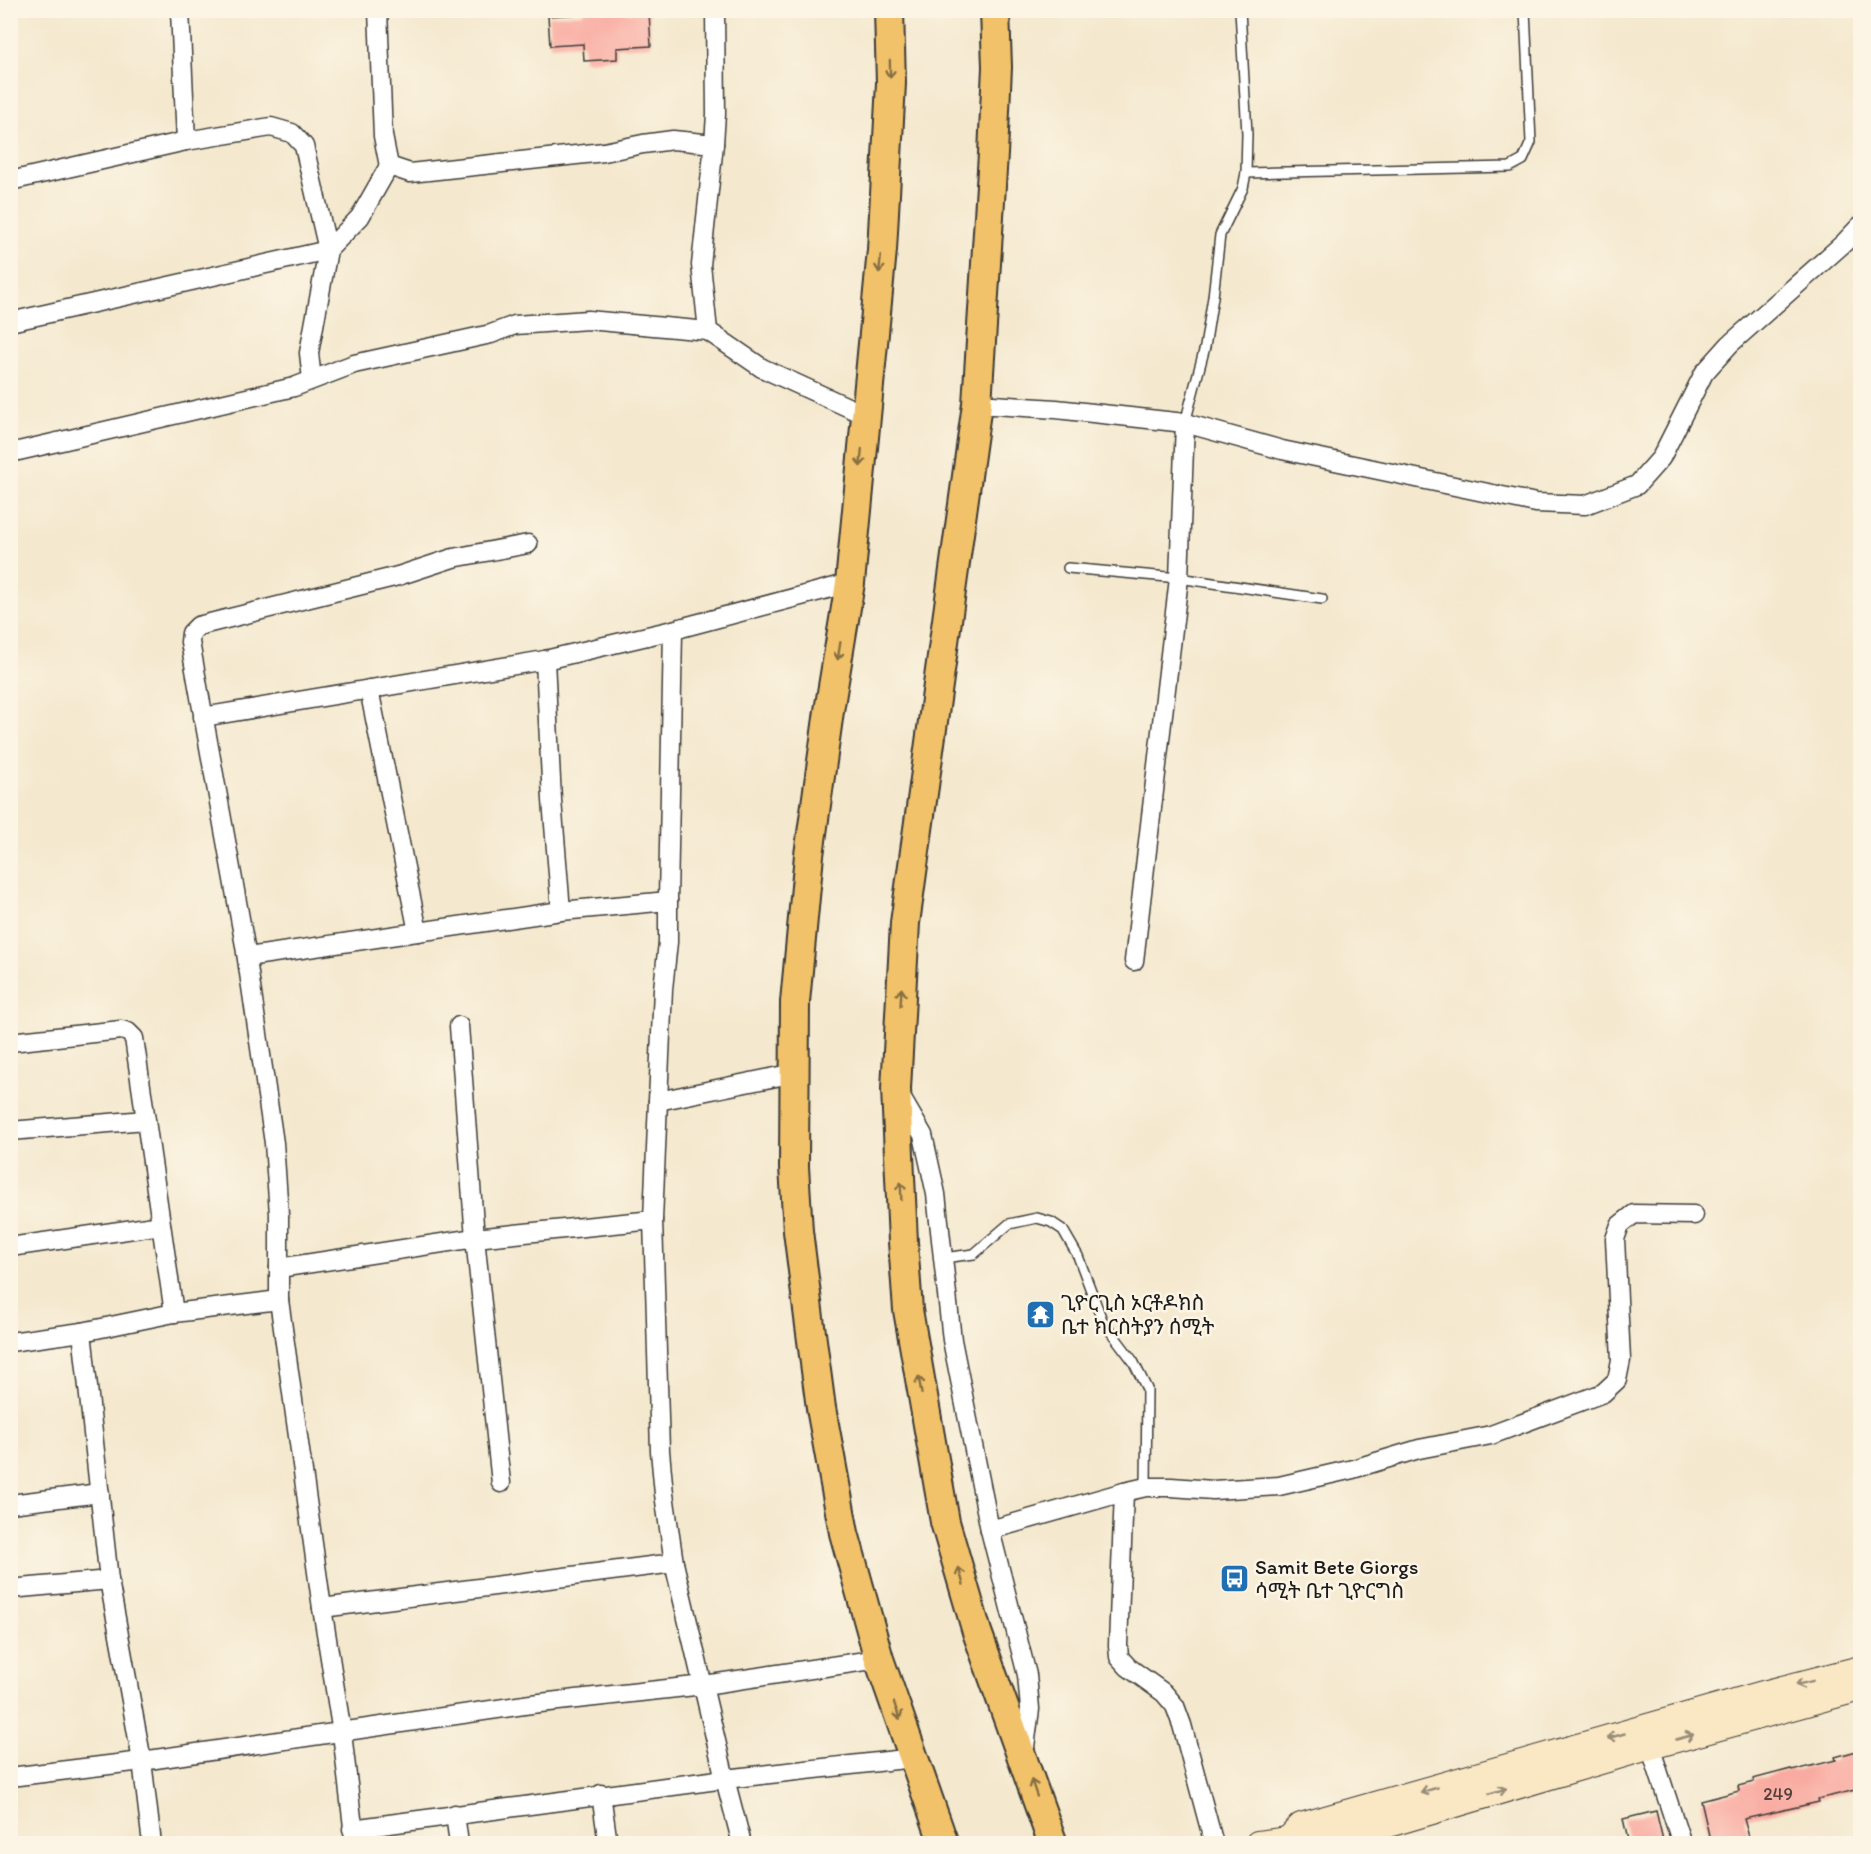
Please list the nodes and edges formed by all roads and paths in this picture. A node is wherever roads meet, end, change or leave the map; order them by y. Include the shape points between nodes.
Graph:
1 (180, 10) edge
2 (378, 10) edge
3 (715, 10) edge
4 (890, 10) edge
5 (995, 10) edge
6 (1240, 10) edge
7 (1525, 10) edge
8 (186, 141) junction
9 (714, 144) junction
10 (389, 166) junction
11 (1246, 173) junction
12 (10, 181) edge
13 (1860, 226) edge
14 (328, 250) junction
15 (10, 322) edge
16 (708, 331) junction
17 (314, 378) junction
18 (977, 404) junction
19 (865, 415) junction
20 (1185, 423) junction
21 (10, 453) edge
22 (528, 544) dead end
23 (1068, 568) dead end
24 (1179, 578) junction
25 (850, 584) junction
26 (1322, 599) dead end
27 (673, 630) junction
28 (545, 660) junction
29 (369, 689) junction
30 (203, 717) junction
31 (668, 901) junction
32 (561, 911) junction
33 (418, 932) junction
34 (247, 957) junction
35 (1134, 961) dead end
36 (459, 1026) dead end
37 (10, 1042) edge
38 (795, 1073) junction
39 (896, 1089) junction
40 (658, 1101) junction
41 (146, 1119) junction
42 (10, 1131) edge
43 (1694, 1215) dead end
44 (653, 1220) junction
45 (160, 1225) junction
46 (476, 1238) junction
47 (10, 1247) edge
48 (943, 1258) junction
49 (279, 1268) junction
50 (279, 1300) junction
51 (174, 1313) junction
52 (82, 1332) junction
53 (10, 1342) edge
54 (501, 1483) dead end
55 (1146, 1487) junction
56 (1124, 1492) junction
57 (100, 1493) junction
58 (10, 1504) edge
59 (990, 1530) junction
60 (674, 1563) junction
61 (110, 1580) junction
62 (10, 1589) edge
63 (322, 1608) junction
64 (879, 1659) junction
65 (1860, 1668) edge
66 (704, 1684) junction
67 (1860, 1688) edge
68 (342, 1733) junction
69 (1648, 1738) junction
70 (914, 1758) junction
71 (1023, 1758) junction
72 (142, 1761) junction
73 (10, 1777) edge
74 (725, 1779) junction
75 (601, 1794) junction
76 (455, 1814) junction
77 (354, 1836) edge
78 (1297, 1838) edge
79 (152, 1844) edge
80 (459, 1844) edge
81 (608, 1844) edge
82 (742, 1844) edge
83 (944, 1844) edge
84 (1053, 1844) edge
85 (1214, 1844) edge
86 (1258, 1844) edge
87 (1321, 1844) edge
88 (1682, 1844) edge

1 - 8 street
2 - 10 street via 383,136
3 - 9 street
4 -> 19 main road via 891,83 882,250
5 - 18 main road via 997,67 991,202
6 - 11 lane
7 - 11 lane via 1531,142 1523,160 1510,167
8 - 12 street
8 - 14 street via 271,127 292,133 304,146
9 - 10 street via 673,140 604,152 410,173
9 - 16 street via 701,265
10 - 14 street via 360,217
11 - 20 lane via 1243,188 1220,234 1205,347
13 - 20 street via 1730,344 1704,373 1661,458 1637,485 1585,505 1536,503 1282,450
14 - 15 street
14 - 17 street via 309,353
16 - 17 street via 588,320 515,325 491,334 354,364
16 - 19 street via 762,368
17 - 21 street via 294,387
18 - 20 street
39 -> 18 main road via 905,923
19 -> 25 main road
20 - 24 street
22 - 30 street via 453,558 380,581 198,626 191,633 190,642
23 - 24 lane
24 - 26 lane
24 - 35 street
25 - 27 street
25 -> 38 main road via 809,855 795,1002
27 - 28 street
27 - 31 street
28 - 29 street
28 - 32 street
29 - 30 street
29 - 33 street
30 - 34 street
31 - 32 street
31 - 40 street
32 - 33 street
33 - 34 street
34 - 49 street via 274,1143
36 - 46 street
37 - 41 street via 128,1032 134,1038
38 - 40 street
38 - 64 main road via 798,1231 819,1396 844,1533
39 - 48 street via 923,1135 936,1194
71 -> 39 main road via 977,1632 945,1522 908,1310
40 - 44 street
41 - 42 street
41 - 45 street
43 - 55 street via 1635,1214 1620,1226 1615,1239 1621,1360 1617,1380 1603,1393 1491,1435 1419,1449 1279,1486 1213,1491
44 - 46 street
44 - 60 street via 660,1451
45 - 47 street
45 - 51 street
46 - 49 street
46 - 54 street
48 - 55 lane via 974,1254 1010,1224 1037,1218 1063,1230 1078,1256 1102,1320 1133,1361 1147,1389
48 - 59 street via 952,1340
49 - 50 street
50 - 51 street
50 - 63 street
51 - 52 street
52 - 53 street
52 - 57 street
55 - 56 street
56 - 59 street
56 - 85 street via 1119,1657 1175,1706
57 - 58 street
57 - 61 street
59 - 71 street via 1027,1675 1030,1709
60 - 63 street
60 - 66 street
61 - 62 street
61 - 72 street
63 - 68 street
64 - 66 street
64 -> 70 main road
65 -> 69 street via 1763,1694
66 - 68 street via 531,1704
66 - 74 street
69 -> 67 street
68 - 72 street
68 - 77 street
69 -> 78 street
87 -> 69 street
69 - 88 street
70 - 74 street
70 - 83 main road
84 -> 71 main road
72 - 73 street
72 - 79 street
74 - 75 street
74 - 82 street
75 - 76 street
75 - 81 street
76 - 77 street
76 - 80 street
78 - 86 street

